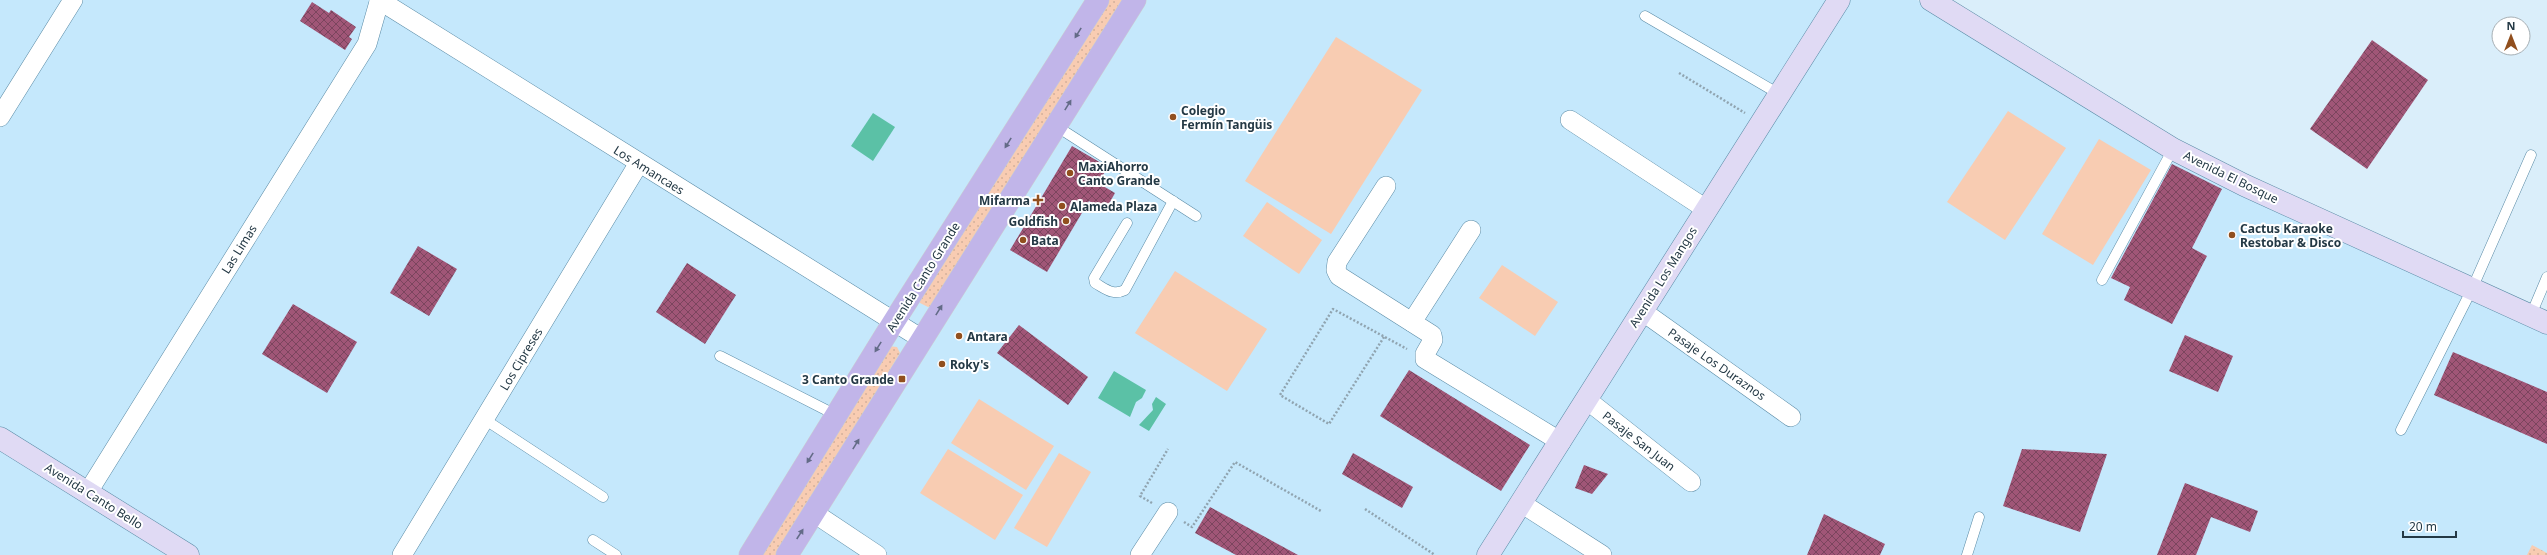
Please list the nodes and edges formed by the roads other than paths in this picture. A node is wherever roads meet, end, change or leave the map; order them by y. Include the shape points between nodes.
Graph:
1 (74, 0) edge
2 (1098, 0) edge
3 (1134, 0) edge
4 (1839, 0) edge
5 (1931, 0) edge
6 (379, 1) edge
7 (1646, 16) dead end
8 (1779, 94) junction
9 (0, 117) edge
10 (1570, 120) dead end
11 (1056, 126) junction
12 (2173, 149) junction
13 (2530, 155) dead end
14 (639, 164) junction
15 (1386, 186) dead end
16 (1173, 201) junction
17 (1706, 209) junction
18 (1196, 216) dead end
19 (1127, 224) dead end
20 (1470, 230) dead end
21 (2547, 277) edge
22 (2102, 280) dead end
23 (2472, 289) junction
24 (1642, 311) junction
25 (2539, 319) edge
26 (1412, 322) junction
27 (893, 323) junction
28 (922, 339) junction
29 (720, 356) dead end
30 (1587, 400) junction
31 (836, 415) junction
32 (1791, 416) dead end
33 (484, 420) junction
34 (2401, 430) dead end
35 (0, 438) edge
36 (1561, 442) junction
37 (1691, 482) dead end
38 (88, 492) junction
39 (603, 497) dead end
40 (1521, 503) junction
41 (1168, 512) road end
42 (814, 513) junction
43 (1979, 517) dead end
44 (593, 540) dead end
45 (188, 555) edge
46 (402, 555) edge
47 (616, 555) edge
48 (750, 555) edge
49 (787, 555) edge
50 (877, 555) edge
51 (1140, 555) edge
52 (1488, 555) edge
53 (1602, 555) edge
54 (1967, 555) edge

1 - 9 street
2 -> 27 main road, Avenida Canto Grande
11 -> 3 main road
4 - 8 street, Avenida Los Mangos
5 - 12 street, Avenida El Bosque
6 - 14 street, Los Amancaes
6 - 38 street, Las Limas via 367,44
7 - 8 lane
8 - 17 street, Avenida Los Mangos
10 - 17 street
11 - 16 lane
28 -> 11 main road
12 - 22 lane
12 - 23 street, Avenida El Bosque via 2244,185
13 - 23 lane
14 - 27 street, Los Amancaes
14 - 33 street, Los Cipreses
15 - 26 street via 1337,262 1336,270 1339,276
16 - 18 lane
16 - 19 lane via 1126,290 1118,294 1112,293 1095,283 1094,278
17 - 24 street, Avenida Los Mangos
20 - 26 street
21 - 25 lane
23 - 25 street, Avenida El Bosque
23 - 34 lane
24 - 30 street, Avenida Los Mangos
24 - 32 street, Pasaje Los Duraznos
26 - 36 street via 1432,335 1433,340 1425,359
27 - 28 street, Los Amancaes
27 -> 31 main road, Avenida Canto Grande
42 -> 28 main road
29 - 31 lane
30 - 36 street, Avenida Los Mangos
30 - 37 street, Pasaje San Juan
31 -> 48 main road, Avenida Canto Grande
33 - 39 lane
33 - 46 street, Los Cipreses
35 - 38 street, Avenida Canto Bello
36 - 40 street, Avenida Los Mangos
38 - 45 street, Avenida Canto Bello
40 - 52 street, Avenida Los Mangos
40 - 53 street
41 - 51 street
49 -> 42 main road
42 - 50 street
43 - 54 lane
44 - 47 lane

